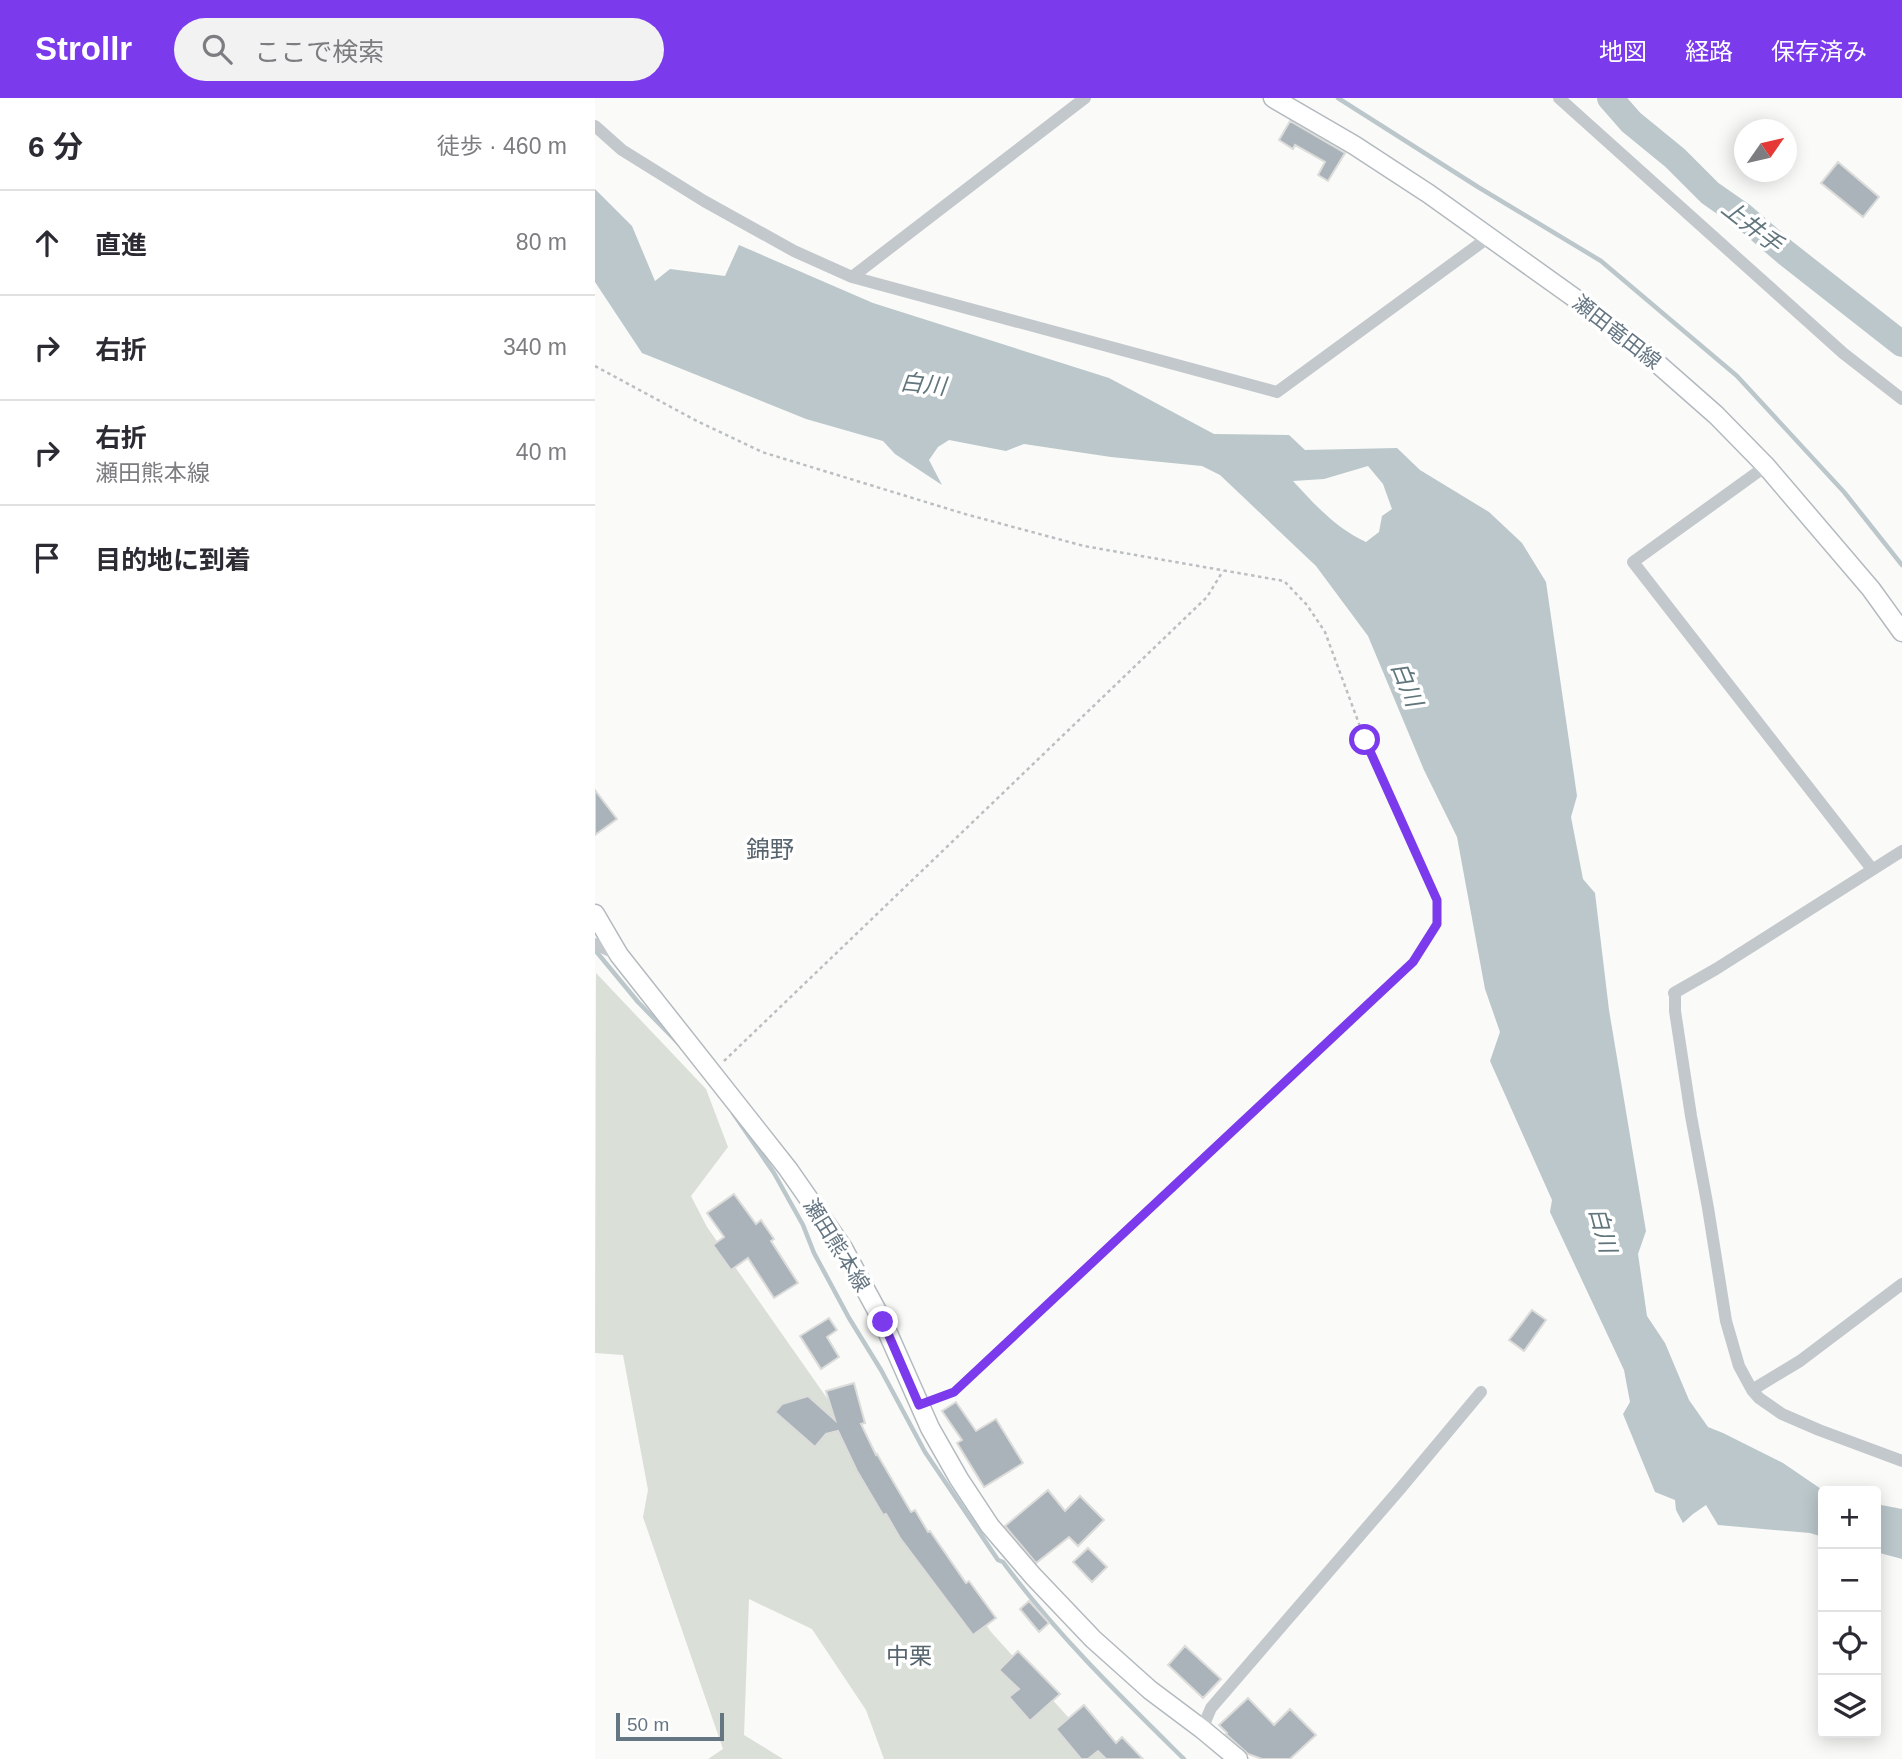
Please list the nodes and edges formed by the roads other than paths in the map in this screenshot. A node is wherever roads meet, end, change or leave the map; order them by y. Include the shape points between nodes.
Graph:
1 (1084, 98) edge
2 (1273, 98) edge
3 (1559, 98) edge
4 (595, 126) edge
5 (1489, 237) junction
6 (852, 277) junction
7 (1902, 399) edge
8 (1766, 466) junction
9 (1902, 632) edge
10 (1902, 851) edge
11 (1872, 869) junction
12 (595, 914) edge
13 (595, 944) edge
14 (619, 954) junction
15 (1902, 1284) edge
16 (1752, 1390) junction
17 (1481, 1392) dead end
18 (1902, 1461) edge
19 (1202, 1729) junction
20 (1238, 1759) edge

1 - 6 street
2 - 5 main road, 瀬田竜田線 via 1353,145
3 - 7 street via 1843,354
4 - 6 street via 622,150 704,201
5 - 6 street via 1277,392
5 - 8 main road, 瀬田竜田線 via 1641,349
8 - 9 main road, 瀬田竜田線
8 - 11 street via 1633,562
10 - 11 street
11 - 16 street via 1674,992 1726,1321 1739,1366
12 - 14 main road, 瀬田熊本線
13 - 14 street
14 - 19 main road, 瀬田熊本線 via 788,1169 843,1248 883,1322 930,1428 990,1526 1093,1639
15 - 16 street via 1800,1361
16 - 18 street via 1782,1413
17 - 19 street via 1211,1708
19 - 20 main road, 瀬田熊本線

